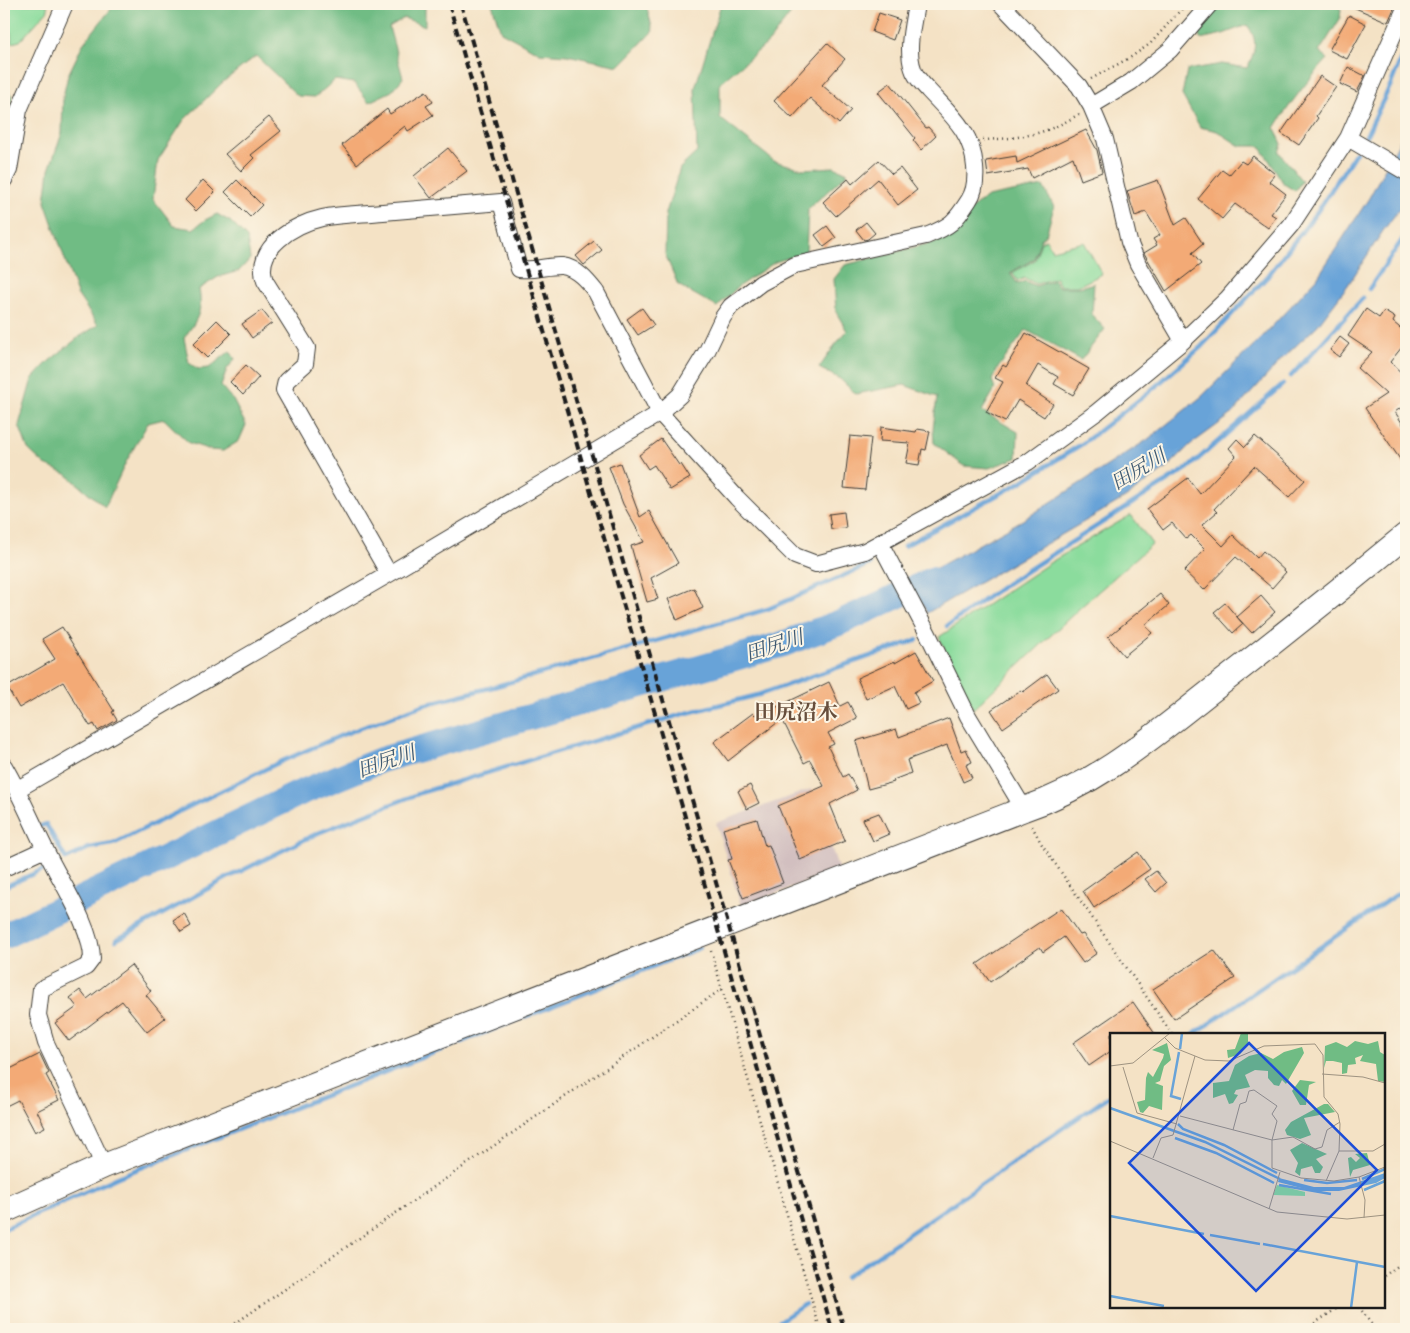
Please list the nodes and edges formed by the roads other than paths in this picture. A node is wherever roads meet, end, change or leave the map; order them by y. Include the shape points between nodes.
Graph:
1 (65, 4) edge
2 (916, 4) edge
3 (1001, 4) edge
4 (1210, 4) edge
5 (1406, 6) edge
6 (1091, 106) junction
7 (1348, 138) junction
8 (1406, 172) edge
9 (4, 180) edge
10 (1183, 341) junction
11 (660, 413) junction
12 (1406, 535) edge
13 (880, 542) junction
14 (389, 574) junction
15 (4, 766) edge
16 (18, 789) junction
17 (1024, 809) junction
18 (45, 849) junction
19 (4, 868) edge
20 (104, 1166) junction
21 (4, 1211) edge

1 - 9 street via 19,110 9,170
2 - 11 street via 910,54 913,70 970,140 976,173 973,194 947,228 926,236 794,265 761,283 727,311 680,395
3 - 6 street via 1079,86
4 - 6 street via 1170,50 1131,82
5 - 7 street
6 - 10 street via 1105,139 1129,242 1138,264
7 - 8 street
7 - 10 street via 1291,225 1228,298
10 - 13 street via 1097,412 1028,462
11 - 13 street via 795,556 816,564 865,550
11 - 14 street
11 - 14 street via 596,292 585,280 562,266 519,269 502,202 321,219 285,235 271,247 261,271 307,348 305,364 286,381 284,390
12 - 17 street via 1317,609 1127,756 1086,782
13 - 17 street via 968,716
14 - 16 street
15 - 16 street
16 - 18 street
17 - 20 street
18 - 19 street
18 - 20 street via 87,932 92,959 86,967 41,989 38,1015 46,1043
20 - 21 street

